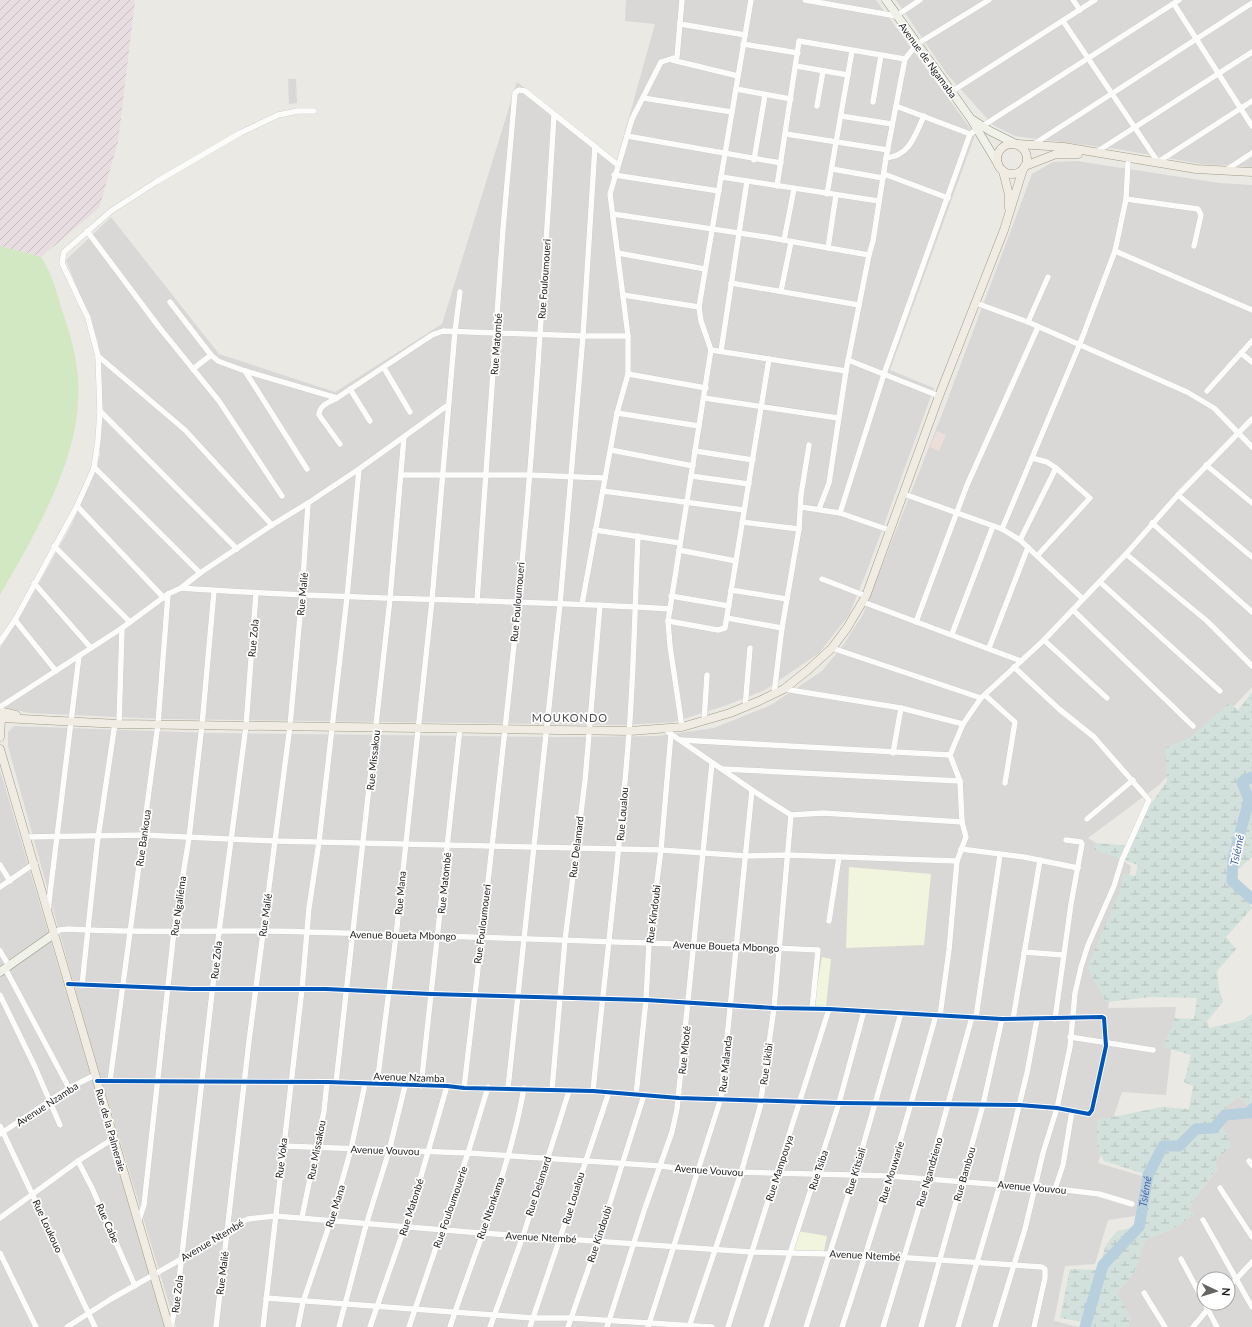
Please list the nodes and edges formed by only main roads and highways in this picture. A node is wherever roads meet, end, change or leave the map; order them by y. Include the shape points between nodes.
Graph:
1 (886, 0) edge
2 (980, 128) junction
3 (1015, 144) junction
4 (1000, 168) junction
5 (1024, 168) junction
6 (1252, 172) edge
7 (1252, 178) edge
8 (1008, 217) junction
9 (1, 714) edge
10 (0, 737) edge
11 (0, 749) edge
12 (3, 767) edge
13 (54, 934) junction
14 (5, 969) edge
15 (170, 1327) edge

1 - 2 main road, Avenue de Ngamaba via 951,92
2 - 3 main road, Avenue de Ngamaba
2 - 4 main road, Avenue de Ngamaba
3 - 4 main road via 1005,145 999,151
3 - 5 main road via 1022,147 1026,153 1027,161
3 - 6 main road via 1098,151 1157,163 1224,172
4 - 5 main road via 1015,174
4 - 8 main road via 1009,195
5 - 7 main road via 1049,156 1066,153 1196,174
5 - 8 main road
8 - 9 main road via 864,599 832,648 808,670 774,694 745,708 668,731 117,724 32,719
9 - 10 main road
11 - 12 main road, Rue de la Palmeraie
12 - 13 main road, Rue de la Palmeraie via 35,863
13 - 14 main road, Avenue Boueta Mbongo
13 - 15 main road, Rue de la Palmeraie

